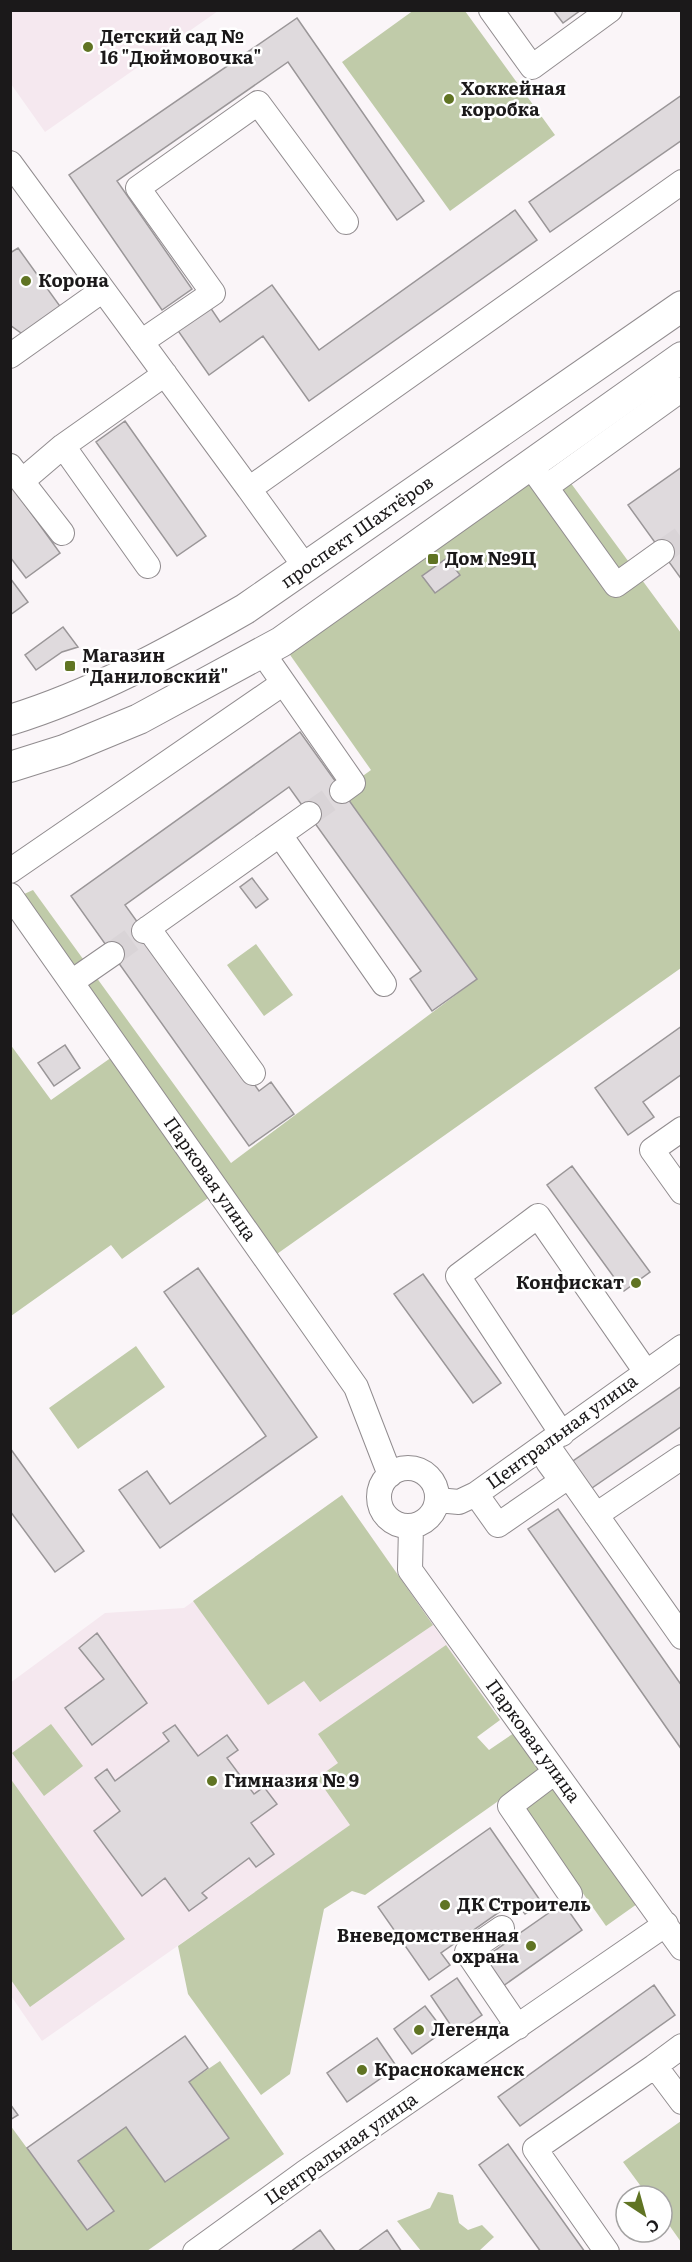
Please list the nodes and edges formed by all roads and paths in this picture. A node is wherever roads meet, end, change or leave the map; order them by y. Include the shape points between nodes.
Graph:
1 (491, 10) edge
2 (610, 10) edge
3 (10, 163) edge
4 (681, 182) edge
5 (346, 222) dead end
6 (103, 290) junction
7 (681, 306) edge
8 (141, 342) junction
9 (13, 349) edge
10 (681, 357) edge
11 (165, 374) junction
12 (681, 389) edge
13 (63, 446) junction
14 (16, 474) edge
15 (538, 476) junction
16 (249, 489) junction
17 (62, 533) dead end
18 (662, 552) tunnel mouth
19 (148, 566) dead end
20 (306, 568) junction
21 (262, 652) junction
22 (282, 684) junction
23 (10, 720) edge
24 (10, 767) edge
25 (342, 791) dead end
26 (309, 814) tunnel mouth
27 (280, 835) junction
28 (10, 871) edge
29 (10, 895) edge
30 (112, 954) tunnel mouth
31 (73, 981) junction
32 (384, 984) dead end
33 (253, 1073) dead end
34 (681, 1129) edge
35 (681, 1192) edge
36 (681, 1347) edge
37 (646, 1372) junction
38 (550, 1443) junction
39 (681, 1457) edge
40 (390, 1475) junction
41 (476, 1494) junction
42 (436, 1500) junction
43 (596, 1515) junction
44 (411, 1526) junction
45 (681, 1637) edge
46 (555, 1772) junction
47 (570, 1894) dead end
48 (666, 1924) junction
49 (502, 1928) dead end
50 (681, 1948) edge
51 (518, 2027) junction
52 (681, 2046) edge
53 (655, 2066) junction
54 (681, 2103) edge
55 (195, 2252) edge
56 (607, 2252) edge

1 - 2 street via 532,67
3 - 6 street
4 - 16 street
5 - 8 street via 258,103 138,188 213,293
6 - 8 street
6 - 9 street
7 - 20 main road, проспект Шахтёров
8 - 11 street
10 - 15 main road
11 - 13 street
11 - 16 street
12 - 15 street
13 - 14 street
13 - 19 street
14 - 17 street
15 - 18 street via 616,585
15 - 21 main road
16 - 20 street
20 - 23 main road, проспект Шахтёров via 185,644 117,678
21 - 22 street
21 - 24 main road via 139,719
22 - 25 street via 353,783
22 - 28 street
26 - 27 street
27 - 32 street
27 - 33 street via 146,929
29 - 31 street, Парковая улица
30 - 31 street
31 - 40 street, Парковая улица via 356,1387
34 - 35 street via 652,1150
36 - 37 street, Центральная улица
37 - 38 street, Центральная улица
37 - 38 street via 538,1216 458,1276
38 - 41 street, Центральная улица
38 - 41 street via 562,1481 498,1526
38 - 43 street
39 - 43 street
40 - 42 street via 408,1468 423,1472 434,1484
40 - 44 street via 380,1491 383,1512 390,1520
41 - 42 street, Центральная улица via 459,1502
42 - 44 street via 428,1518
43 - 45 street
44 - 46 street, Парковая улица via 410,1570
46 - 47 street via 510,1806
46 - 48 street, Парковая улица
48 - 50 street, Парковая улица
48 - 51 street, Центральная улица
49 - 51 street via 467,1952
51 - 55 street, Центральная улица
52 - 53 street
53 - 54 street
53 - 56 street via 535,2149

